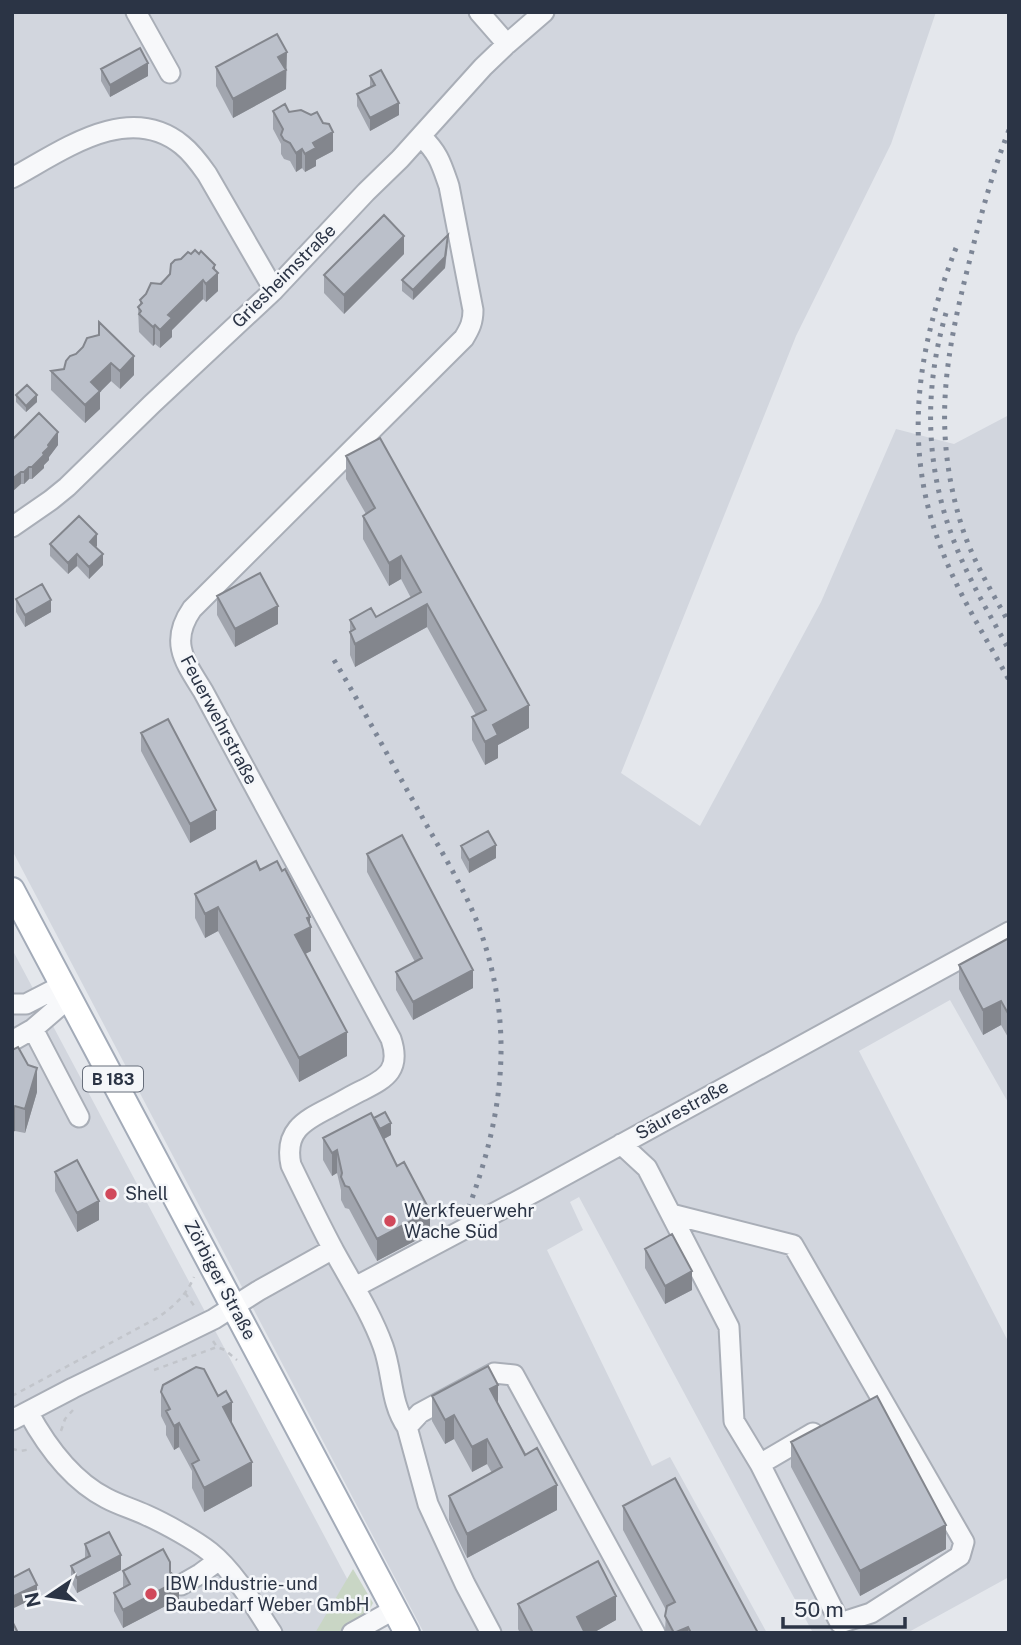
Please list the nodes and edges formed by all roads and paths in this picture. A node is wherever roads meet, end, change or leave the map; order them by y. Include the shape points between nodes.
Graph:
1 (136, 12) edge
2 (479, 12) edge
3 (544, 12) edge
4 (507, 44) junction
5 (170, 73) dead end
6 (421, 136) junction
7 (12, 178) edge
8 (274, 290) junction
9 (12, 527) edge
10 (12, 890) edge
11 (1009, 932) edge
12 (66, 992) junction
13 (12, 1004) edge
14 (33, 1029) junction
15 (12, 1041) edge
16 (79, 1117) dead end
17 (621, 1144) junction
18 (671, 1214) junction
19 (333, 1249) junction
20 (194, 1276) dead end
21 (355, 1287) junction
22 (234, 1306) junction
23 (217, 1347) dead end
24 (152, 1370) dead end
25 (12, 1396) edge
26 (72, 1410) dead end
27 (20, 1416) edge
28 (832, 1422) edge
29 (407, 1427) junction
30 (45, 1441) junction
31 (760, 1464) junction
32 (219, 1560) junction
33 (181, 1585) edge
34 (395, 1609) junction
35 (272, 1633) edge
36 (352, 1633) edge
37 (407, 1633) edge
38 (491, 1633) edge
39 (655, 1633) edge

1 - 5 street
2 - 4 street
3 - 4 street, Griesheimstraße
4 - 6 street, Griesheimstraße
6 - 8 street, Griesheimstraße
6 - 19 street, Feuerwehrstraße via 435,150 449,186 473,310 470,328 192,608 180,636 186,663 393,1046 391,1068 382,1081 307,1120 292,1138 291,1165
7 - 8 street via 109,130 136,127 168,136 195,157 207,174
8 - 9 street, Griesheimstraße via 67,487
10 - 12 main road, Zörbiger Straße / B 183
11 - 17 street, Säurestraße
12 - 13 street
12 - 14 street
12 - 22 main road, Zörbiger Straße / B 183
14 - 15 street
14 - 16 street
17 - 18 street via 647,1168
17 - 21 street, Säurestraße
18 - 31 street via 729,1327 734,1421
18 - 31 street via 793,1245 873,1398 964,1542 960,1556 871,1613 840,1623
19 - 21 street
19 - 22 street
20 - 25 path via 183,1296 157,1318
21 - 29 street via 383,1345 392,1392
22 - 27 street
22 - 34 main road, Zörbiger Straße / B 183
23 - 24 path
26 - 30 path via 62,1430
27 - 30 street
28 - 31 street
29 - 38 street via 428,1504
29 - 39 street via 420,1413 494,1373 514,1375
30 - 32 street via 105,1498 161,1523
32 - 33 street
32 - 35 street
34 - 36 street
34 - 37 main road, Zörbiger Straße / B 183

